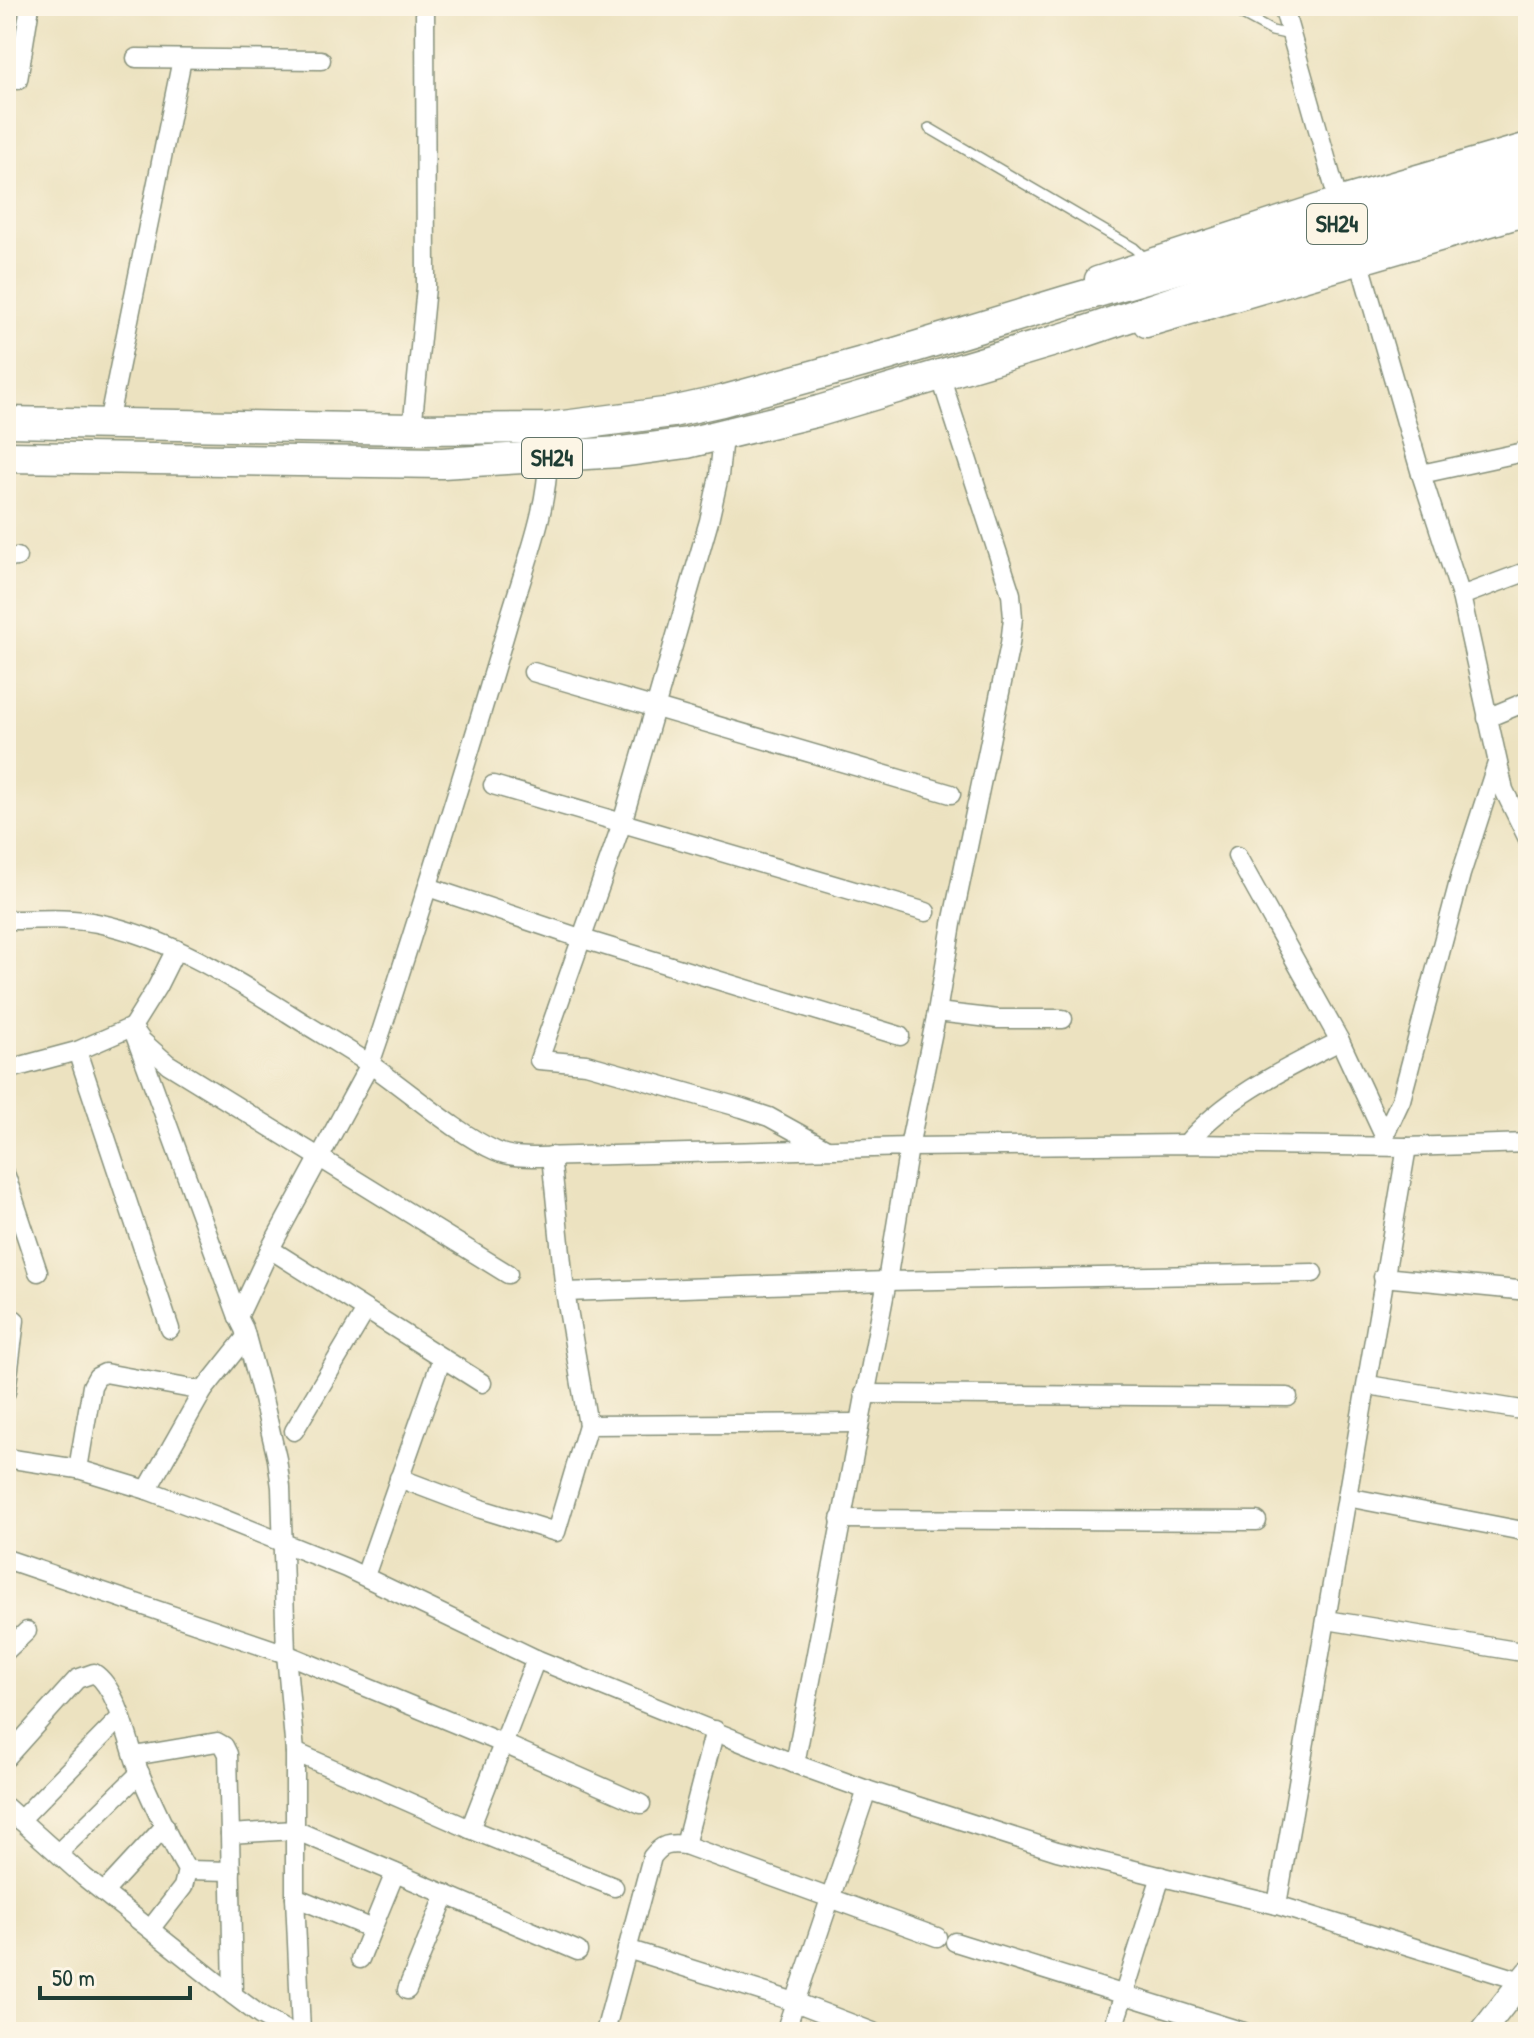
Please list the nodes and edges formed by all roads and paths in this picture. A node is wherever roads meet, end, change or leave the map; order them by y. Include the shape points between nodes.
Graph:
1 (30, 6) edge
2 (425, 6) edge
3 (1226, 6) edge
4 (1283, 6) edge
5 (1291, 35) junction
6 (136, 58) dead end
7 (182, 59) junction
8 (321, 60) dead end
9 (18, 80) dead end
10 (929, 128) dead end
11 (1528, 145) edge
12 (1528, 168) edge
13 (1528, 196) edge
14 (1338, 200) junction
15 (1528, 213) edge
16 (1360, 263) junction
17 (1147, 270) junction
18 (1081, 333) junction
19 (940, 375) junction
20 (6, 422) edge
21 (108, 423) junction
22 (548, 428) junction
23 (412, 429) junction
24 (723, 436) junction
25 (1528, 451) edge
26 (6, 457) edge
27 (549, 458) junction
28 (1421, 474) junction
29 (1528, 571) edge
30 (1461, 596) junction
31 (533, 672) dead end
32 (1528, 701) edge
33 (655, 706) junction
34 (1487, 718) junction
35 (1497, 763) junction
36 (493, 785) dead end
37 (951, 794) dead end
38 (622, 823) junction
39 (1528, 839) edge
40 (1237, 856) dead end
41 (428, 887) junction
42 (926, 912) dead end
43 (6, 920) edge
44 (583, 939) junction
45 (176, 949) junction
46 (937, 1012) junction
47 (1063, 1019) dead end
48 (132, 1027) junction
49 (900, 1036) dead end
50 (1340, 1041) junction
51 (77, 1051) junction
52 (370, 1064) junction
53 (6, 1070) edge
54 (1386, 1140) junction
55 (1528, 1143) edge
56 (1186, 1144) junction
57 (909, 1147) junction
58 (1407, 1147) junction
59 (826, 1149) junction
60 (551, 1156) junction
61 (321, 1158) junction
62 (6, 1176) edge
63 (270, 1249) junction
64 (38, 1272) dead end
65 (1313, 1273) dead end
66 (508, 1274) dead end
67 (1383, 1277) junction
68 (887, 1281) junction
69 (1528, 1291) edge
70 (565, 1292) junction
71 (366, 1310) junction
72 (238, 1317) junction
73 (15, 1320) dead end
74 (170, 1329) dead end
75 (246, 1337) junction
76 (442, 1358) junction
77 (482, 1383) dead end
78 (1368, 1385) junction
79 (203, 1391) junction
80 (6, 1392) edge
81 (864, 1394) junction
82 (1288, 1397) dead end
83 (1528, 1411) edge
84 (859, 1423) junction
85 (588, 1425) junction
86 (294, 1431) dead end
87 (6, 1458) edge
88 (78, 1469) junction
89 (399, 1478) junction
90 (147, 1490) junction
91 (1347, 1497) junction
92 (840, 1519) junction
93 (1257, 1521) dead end
94 (1528, 1532) edge
95 (282, 1543) junction
96 (6, 1559) edge
97 (365, 1576) junction
98 (1327, 1620) junction
99 (27, 1631) dead end
100 (6, 1651) edge
101 (1528, 1653) edge
102 (286, 1654) junction
103 (536, 1659) junction
104 (120, 1718) junction
105 (715, 1730) junction
106 (502, 1743) junction
107 (295, 1752) junction
108 (6, 1758) edge
109 (795, 1764) junction
110 (137, 1765) junction
111 (867, 1790) junction
112 (641, 1804) dead end
113 (13, 1813) edge
114 (165, 1826) junction
115 (470, 1829) junction
116 (295, 1830) junction
117 (230, 1834) junction
118 (685, 1845) junction
119 (58, 1853) junction
120 (187, 1870) junction
121 (231, 1871) junction
122 (395, 1873) junction
123 (1161, 1876) junction
124 (614, 1887) dead end
125 (104, 1892) junction
126 (446, 1894) junction
127 (295, 1897) junction
128 (831, 1897) junction
129 (1277, 1905) junction
130 (151, 1928) junction
131 (372, 1929) junction
132 (627, 1949) junction
133 (578, 1951) dead end
134 (360, 1959) dead end
135 (1526, 1979) edge
136 (407, 1990) dead end
137 (233, 1995) junction
138 (1124, 1995) junction
139 (795, 2002) junction
140 (289, 2032) edge
141 (301, 2032) edge
142 (605, 2032) edge
143 (785, 2032) edge
144 (873, 2032) edge
145 (1112, 2032) edge
146 (1244, 2032) edge
147 (1482, 2032) edge

1 - 9 street
2 - 23 street via 426,287
3 - 5 lane via 1272,31
4 - 5 street
5 - 14 street
6 - 7 street
7 - 8 street
7 - 21 street
10 - 17 lane via 1134,248
11 - 14 street
12 - 17 main road, SH24
13 - 18 main road, SH24 via 1261,272
14 - 17 street
15 - 16 street
16 - 18 street via 1117,334
16 - 28 street
17 - 22 main road, SH24 via 1066,301 722,401
18 - 19 main road, SH24
19 - 24 main road, SH24
19 - 46 street via 1011,594 1013,618
20 - 21 main road, SH24
21 - 23 main road, SH24
22 - 23 main road, SH24
22 - 27 street
24 - 27 main road, SH24
24 - 33 street via 715,497
25 - 28 street
26 - 27 main road, SH24 via 312,463
27 - 41 street via 540,510
28 - 30 street
29 - 30 street
30 - 34 street
31 - 33 street
32 - 34 street
33 - 37 street
33 - 38 street
34 - 35 street
35 - 39 street
35 - 54 street
36 - 38 street
38 - 42 street
38 - 44 street
40 - 50 street
41 - 44 street
41 - 52 street
43 - 45 street via 93,922 134,931
44 - 49 street
44 - 59 street via 539,1060 586,1064 742,1108
45 - 48 street
45 - 52 street
46 - 47 street
46 - 57 street
48 - 51 street
48 - 61 street via 168,1064
48 - 72 street
50 - 54 street
50 - 56 street via 1234,1099
51 - 53 street
51 - 74 street
52 - 60 street via 498,1152
52 - 61 street
54 - 56 street
54 - 58 street
55 - 58 street
56 - 57 street
57 - 59 street
57 - 68 street
58 - 67 street
59 - 60 street
60 - 70 street
61 - 63 street
61 - 66 street
62 - 64 street
63 - 71 street
63 - 72 street
65 - 68 street
67 - 69 street
67 - 78 street
68 - 70 street
68 - 81 street
70 - 85 street
71 - 76 street
71 - 86 street
72 - 75 street
73 - 80 street
75 - 79 street
75 - 95 street via 277,1459
76 - 77 street
76 - 89 street
78 - 83 street
78 - 91 street
79 - 88 street via 105,1373 97,1377
79 - 90 street
81 - 82 street
81 - 84 street
84 - 85 street
84 - 92 street
85 - 89 street via 556,1532
87 - 88 street
88 - 90 street
89 - 97 street
90 - 95 street
91 - 94 street
91 - 98 street
92 - 93 street
92 - 109 street
95 - 97 street
95 - 102 street
96 - 102 street
97 - 103 street
98 - 101 street
98 - 129 street
99 - 100 street
102 - 106 street
102 - 107 street
103 - 105 street
103 - 106 street
104 - 108 street via 102,1678 85,1675
104 - 110 street
104 - 113 street
105 - 109 street
105 - 118 street
106 - 112 street
106 - 115 street
107 - 115 street
107 - 116 street
109 - 111 street
110 - 114 street
110 - 117 street via 217,1742 224,1746
110 - 119 street
111 - 123 street via 1057,1851
111 - 128 street
113 - 119 street
114 - 120 street
114 - 125 street
115 - 124 street
116 - 117 street
116 - 122 street
116 - 127 street
117 - 121 street
118 - 128 street
118 - 132 street via 670,1843 652,1857
119 - 125 street
120 - 121 street
120 - 130 street via 183,1887
121 - 137 street
122 - 126 street
122 - 131 street
123 - 129 street
123 - 138 street
125 - 130 street
126 - 133 street
126 - 136 street
127 - 131 street
127 - 141 street
128 - 138 street via 946,1940
128 - 139 street
129 - 135 street
130 - 137 street
131 - 134 street
132 - 139 street
132 - 142 street
135 - 147 street
137 - 140 street
138 - 145 street
138 - 146 street
139 - 143 street
139 - 144 street

